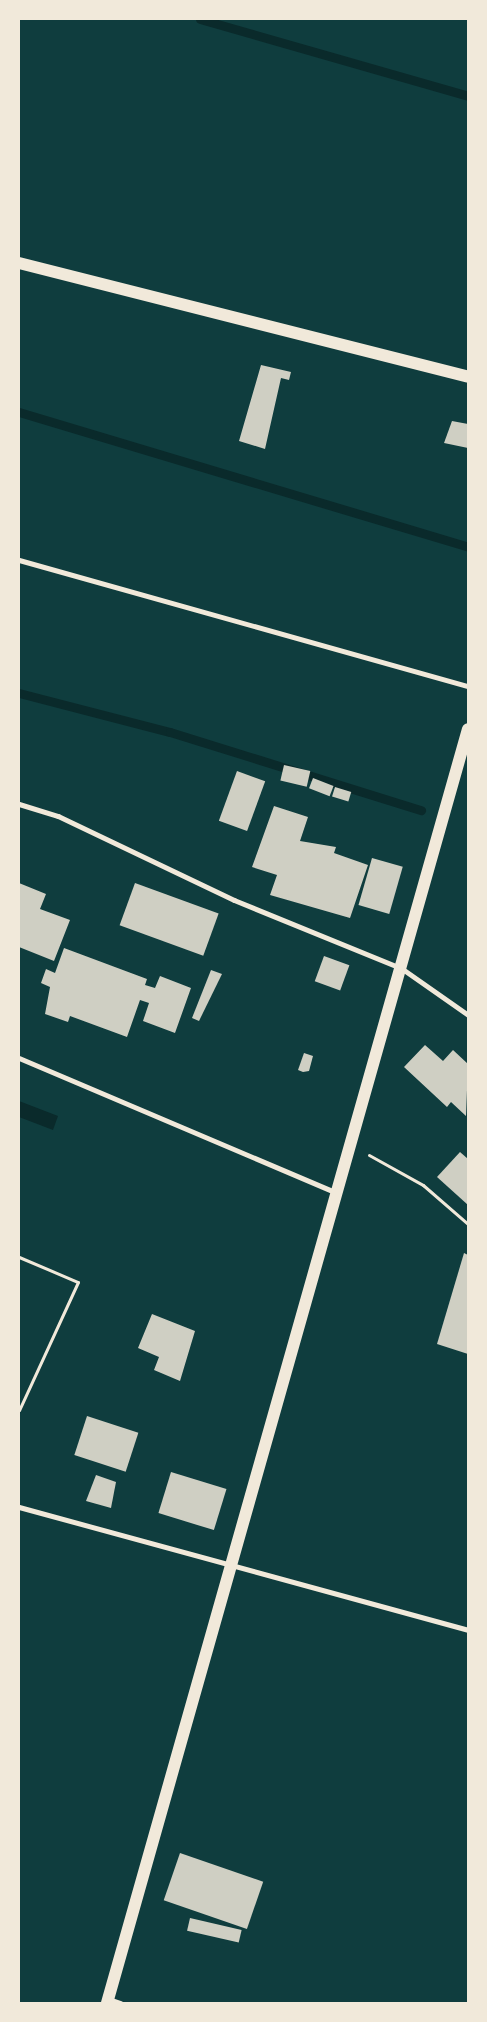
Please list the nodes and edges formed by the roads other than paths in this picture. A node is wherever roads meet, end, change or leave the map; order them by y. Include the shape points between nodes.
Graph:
1 (19, 263) edge
2 (468, 377) edge
3 (19, 560) edge
4 (468, 686) edge
5 (468, 729) edge
6 (19, 804) edge
7 (401, 968) junction
8 (468, 1015) edge
9 (19, 1058) edge
10 (334, 1192) junction
11 (19, 1507) edge
12 (228, 1564) junction
13 (468, 1630) edge
14 (111, 2002) edge

1 - 2 main road
3 - 4 street
5 - 7 main road
6 - 7 street via 58,816 234,900
7 - 8 street
7 - 10 main road
9 - 10 street
10 - 12 main road
11 - 12 street
12 - 13 street
12 - 14 main road

